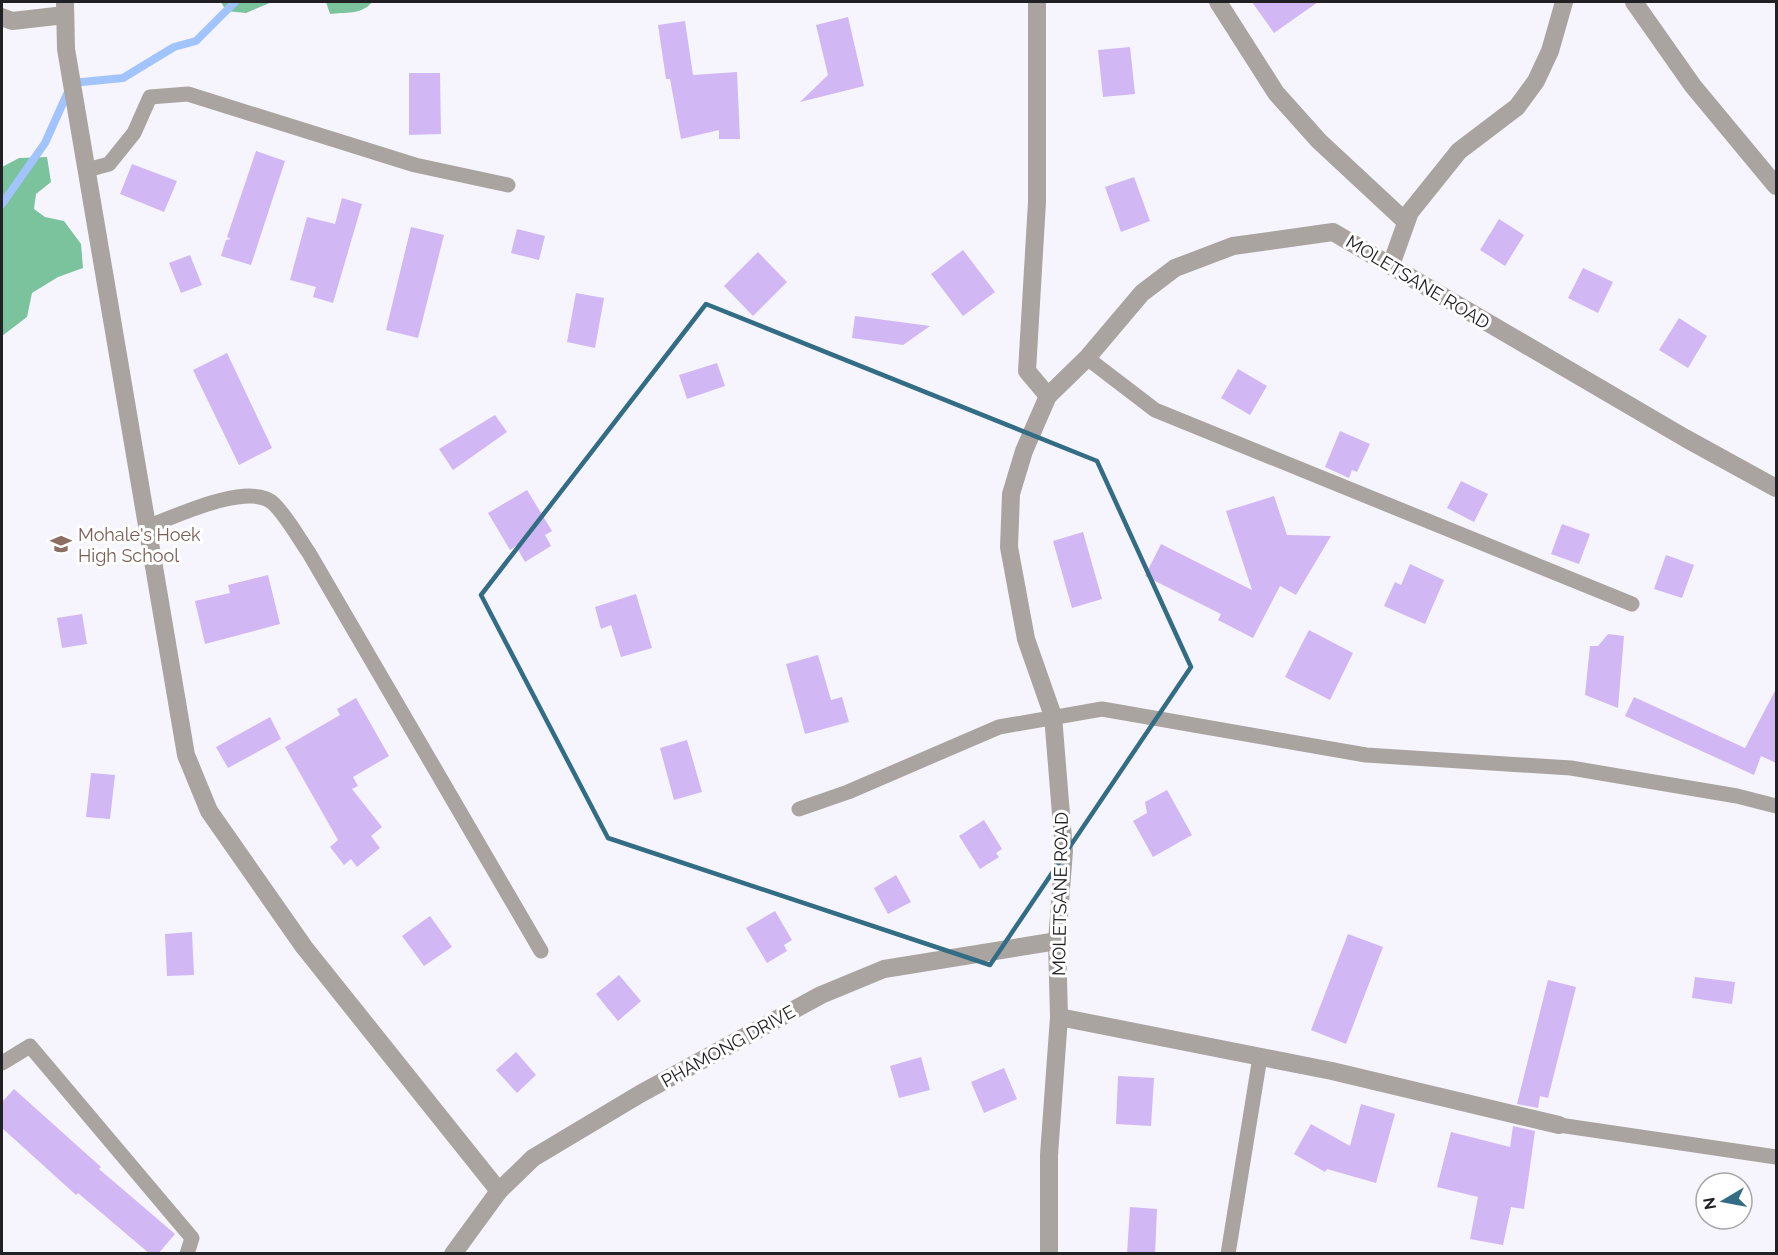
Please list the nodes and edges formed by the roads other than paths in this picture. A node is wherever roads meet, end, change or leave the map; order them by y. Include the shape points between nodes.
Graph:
1 (1037, 2) edge
2 (1218, 2) edge
3 (1564, 2) edge
4 (1634, 2) edge
5 (65, 8) edge
6 (2, 18) edge
7 (87, 170) junction
8 (508, 185) dead end
9 (1776, 186) edge
10 (1405, 220) junction
11 (1391, 265) junction
12 (1087, 358) junction
13 (1048, 396) junction
14 (1776, 488) edge
15 (147, 527) junction
16 (1632, 604) dead end
17 (1053, 716) junction
18 (1776, 806) edge
19 (799, 809) dead end
20 (1057, 941) junction
21 (540, 951) dead end
22 (1059, 1017) junction
23 (1260, 1057) junction
24 (2, 1063) edge
25 (1559, 1125) joint
26 (1776, 1157) edge
27 (499, 1191) junction
28 (187, 1254) edge
29 (453, 1254) edge
30 (1048, 1254) edge
31 (1228, 1254) edge

1 - 13 street via 1037,202 1027,371
2 - 10 street via 1276,93 1319,141
3 - 10 street via 1550,51 1536,81 1517,107 1459,151
4 - 9 street via 1693,86
5 - 6 street via 12,21
5 - 7 street via 66,49
7 - 8 lane via 109,164 134,134 150,97 188,94 415,165
7 - 15 street
10 - 11 street
11 - 12 street, MOLETSANE ROAD via 1333,232 1233,246 1175,268 1142,293
11 - 14 street, MOLETSANE ROAD
12 - 13 street, MOLETSANE ROAD
12 - 16 lane via 1155,410
13 - 17 street, MOLETSANE ROAD via 1024,451 1011,494 1009,547 1026,639
15 - 21 lane via 220,500 252,496 273,502 309,553
15 - 27 street via 186,755 209,811 304,946
17 - 18 lane via 1102,709 1366,755 1571,768
17 - 19 lane via 999,727
17 - 20 street, MOLETSANE ROAD via 1064,851
20 - 22 street, MOLETSANE ROAD
20 - 27 street, PHAMONG DRIVE via 884,969 821,995 532,1158
22 - 23 street
22 - 30 street, MOLETSANE ROAD via 1049,1155
23 - 25 street
23 - 31 lane
24 - 28 lane via 30,1046 192,1238
25 - 26 lane
27 - 29 street, PHAMONG DRIVE

